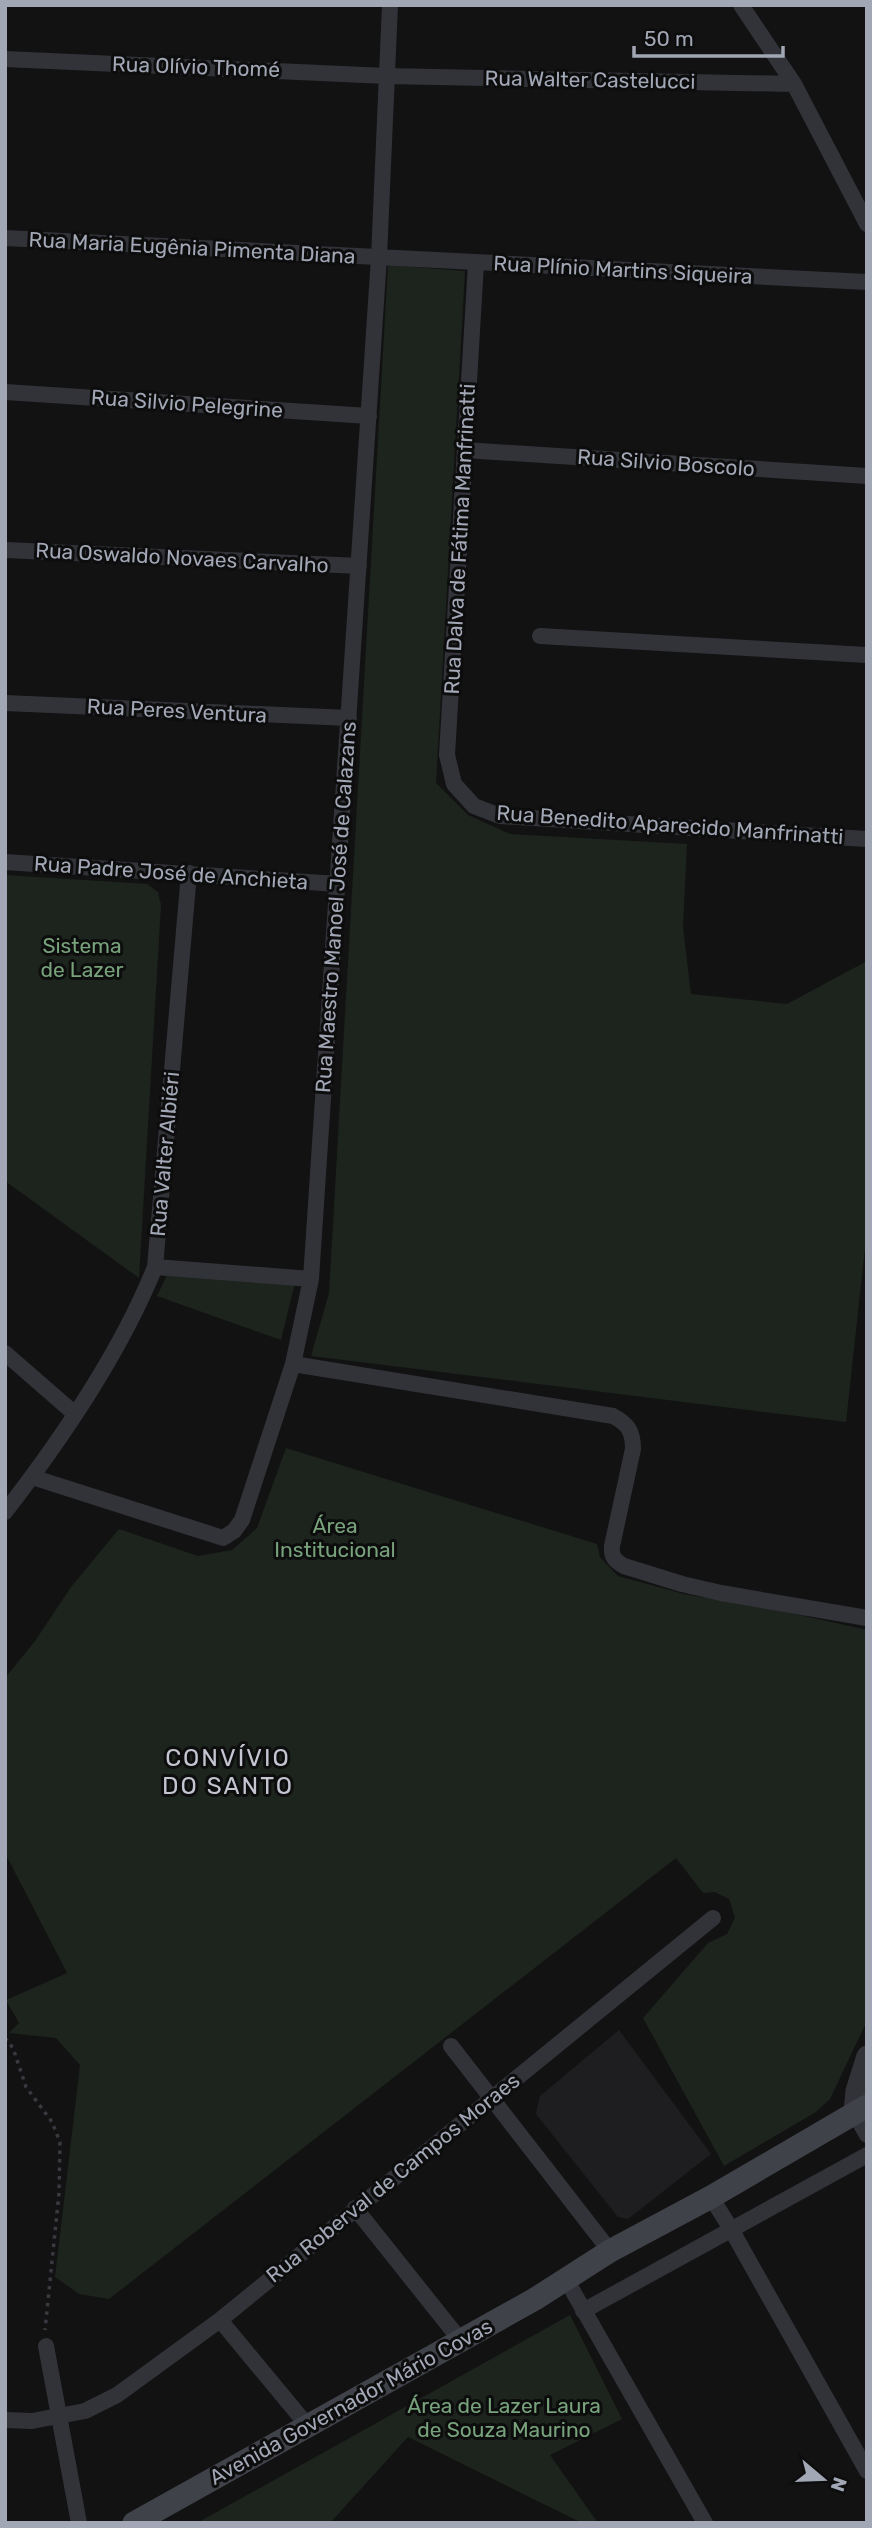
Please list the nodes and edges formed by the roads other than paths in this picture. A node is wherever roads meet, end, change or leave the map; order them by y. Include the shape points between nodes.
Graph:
1 (390, 5) edge
2 (741, 5) edge
3 (5, 59) edge
4 (386, 76) junction
5 (794, 84) junction
6 (867, 224) edge
7 (5, 238) edge
8 (379, 257) junction
9 (476, 262) junction
10 (867, 282) edge
11 (5, 392) edge
12 (369, 416) junction
13 (465, 450) junction
14 (867, 476) edge
15 (5, 550) edge
16 (359, 566) junction
17 (540, 635) dead end
18 (867, 655) edge
19 (5, 703) edge
20 (349, 718) junction
21 (474, 806) joint
22 (867, 839) edge
23 (5, 862) edge
24 (189, 873) junction
25 (338, 884) junction
26 (155, 1267) junction
27 (311, 1279) junction
28 (5, 1353) edge
29 (293, 1364) junction
30 (75, 1414) junction
31 (32, 1477) junction
32 (5, 1512) edge
33 (867, 1618) edge
34 (713, 1918) dead end
35 (451, 2046) dead end
36 (867, 2056) edge
37 (490, 2099) junction
38 (861, 2109) edge
39 (867, 2135) edge
40 (867, 2155) edge
41 (710, 2197) junction
42 (355, 2208) junction
43 (731, 2229) junction
44 (610, 2251) junction
45 (567, 2281) junction
46 (583, 2311) junction
47 (219, 2320) junction
48 (460, 2341) junction
49 (46, 2346) road end
50 (59, 2416) junction
51 (5, 2420) edge
52 (307, 2426) junction
53 (867, 2471) edge
54 (79, 2523) edge
55 (134, 2523) edge
56 (705, 2523) edge

1 - 4 street, Rua Maestro Manoel José de Calazans
2 - 5 street
3 - 4 street, Rua Olívio Thomé
4 - 5 street, Rua Walter Castelucci
4 - 8 street, Rua Maestro Manoel José de Calazans
5 - 6 street
7 - 8 street, Rua Maria Eugênia Pimenta Diana
8 - 9 street, Rua Plínio Martins Siqueira
8 - 12 street, Rua Maestro Manoel José de Calazans
9 - 10 street, Rua Plínio Martins Siqueira
9 - 13 street, Rua Dalva de Fátima Manfrinatti
11 - 12 street, Rua Silvio Pelegrine
12 - 16 street, Rua Maestro Manoel José de Calazans
13 - 14 street, Rua Silvio Boscolo
13 - 21 street, Rua Dalva de Fátima Manfrinatti via 447,755 454,784
15 - 16 street, Rua Oswaldo Novaes Carvalho
16 - 20 street, Rua Maestro Manoel José de Calazans
17 - 18 street
19 - 20 street, Rua Peres Ventura
20 - 25 street, Rua Maestro Manoel José de Calazans
21 - 22 street, Rua Benedito Aparecido Manfrinatti via 500,816
23 - 24 street, Rua Padre José de Anchieta
24 - 25 street, Rua Padre José de Anchieta
24 - 26 street, Rua Valter Albiéri
25 - 27 street, Rua Maestro Manoel José de Calazans
26 - 27 street
26 - 30 street, Rua Valter Albiéri via 141,1303
27 - 29 street, Rua Maestro Manoel José de Calazans
28 - 30 street
29 - 31 street, Rua Maestro Manoel José de Calazans via 242,1521 223,1538
29 - 33 street via 613,1416 623,1421 633,1436 612,1546 616,1561 721,1593
30 - 31 street, Rua Valter Albiéri
31 - 32 street, Rua Valter Albiéri
34 - 37 street, Rua Roberval de Campos Moraes
35 - 37 street
36 - 38 street via 856,2091
37 - 42 street, Rua Roberval de Campos Moraes
37 - 44 street
38 - 39 street
38 - 41 main road, Avenida Governador Mário Covas
40 - 43 street
41 - 43 street
41 - 44 main road, Avenida Governador Mário Covas
42 - 47 street, Rua Roberval de Campos Moraes
42 - 48 street
43 - 46 street
43 - 53 street
44 - 45 main road, Avenida Governador Mário Covas
45 - 46 street
45 - 48 main road, Avenida Governador Mário Covas
46 - 56 street
47 - 50 street, Rua Roberval de Campos Moraes via 117,2395 85,2411
47 - 52 street
48 - 52 main road, Avenida Governador Mário Covas
49 - 50 street
50 - 51 street, Rua Roberval de Campos Moraes
50 - 54 street
52 - 55 main road, Avenida Governador Mário Covas

